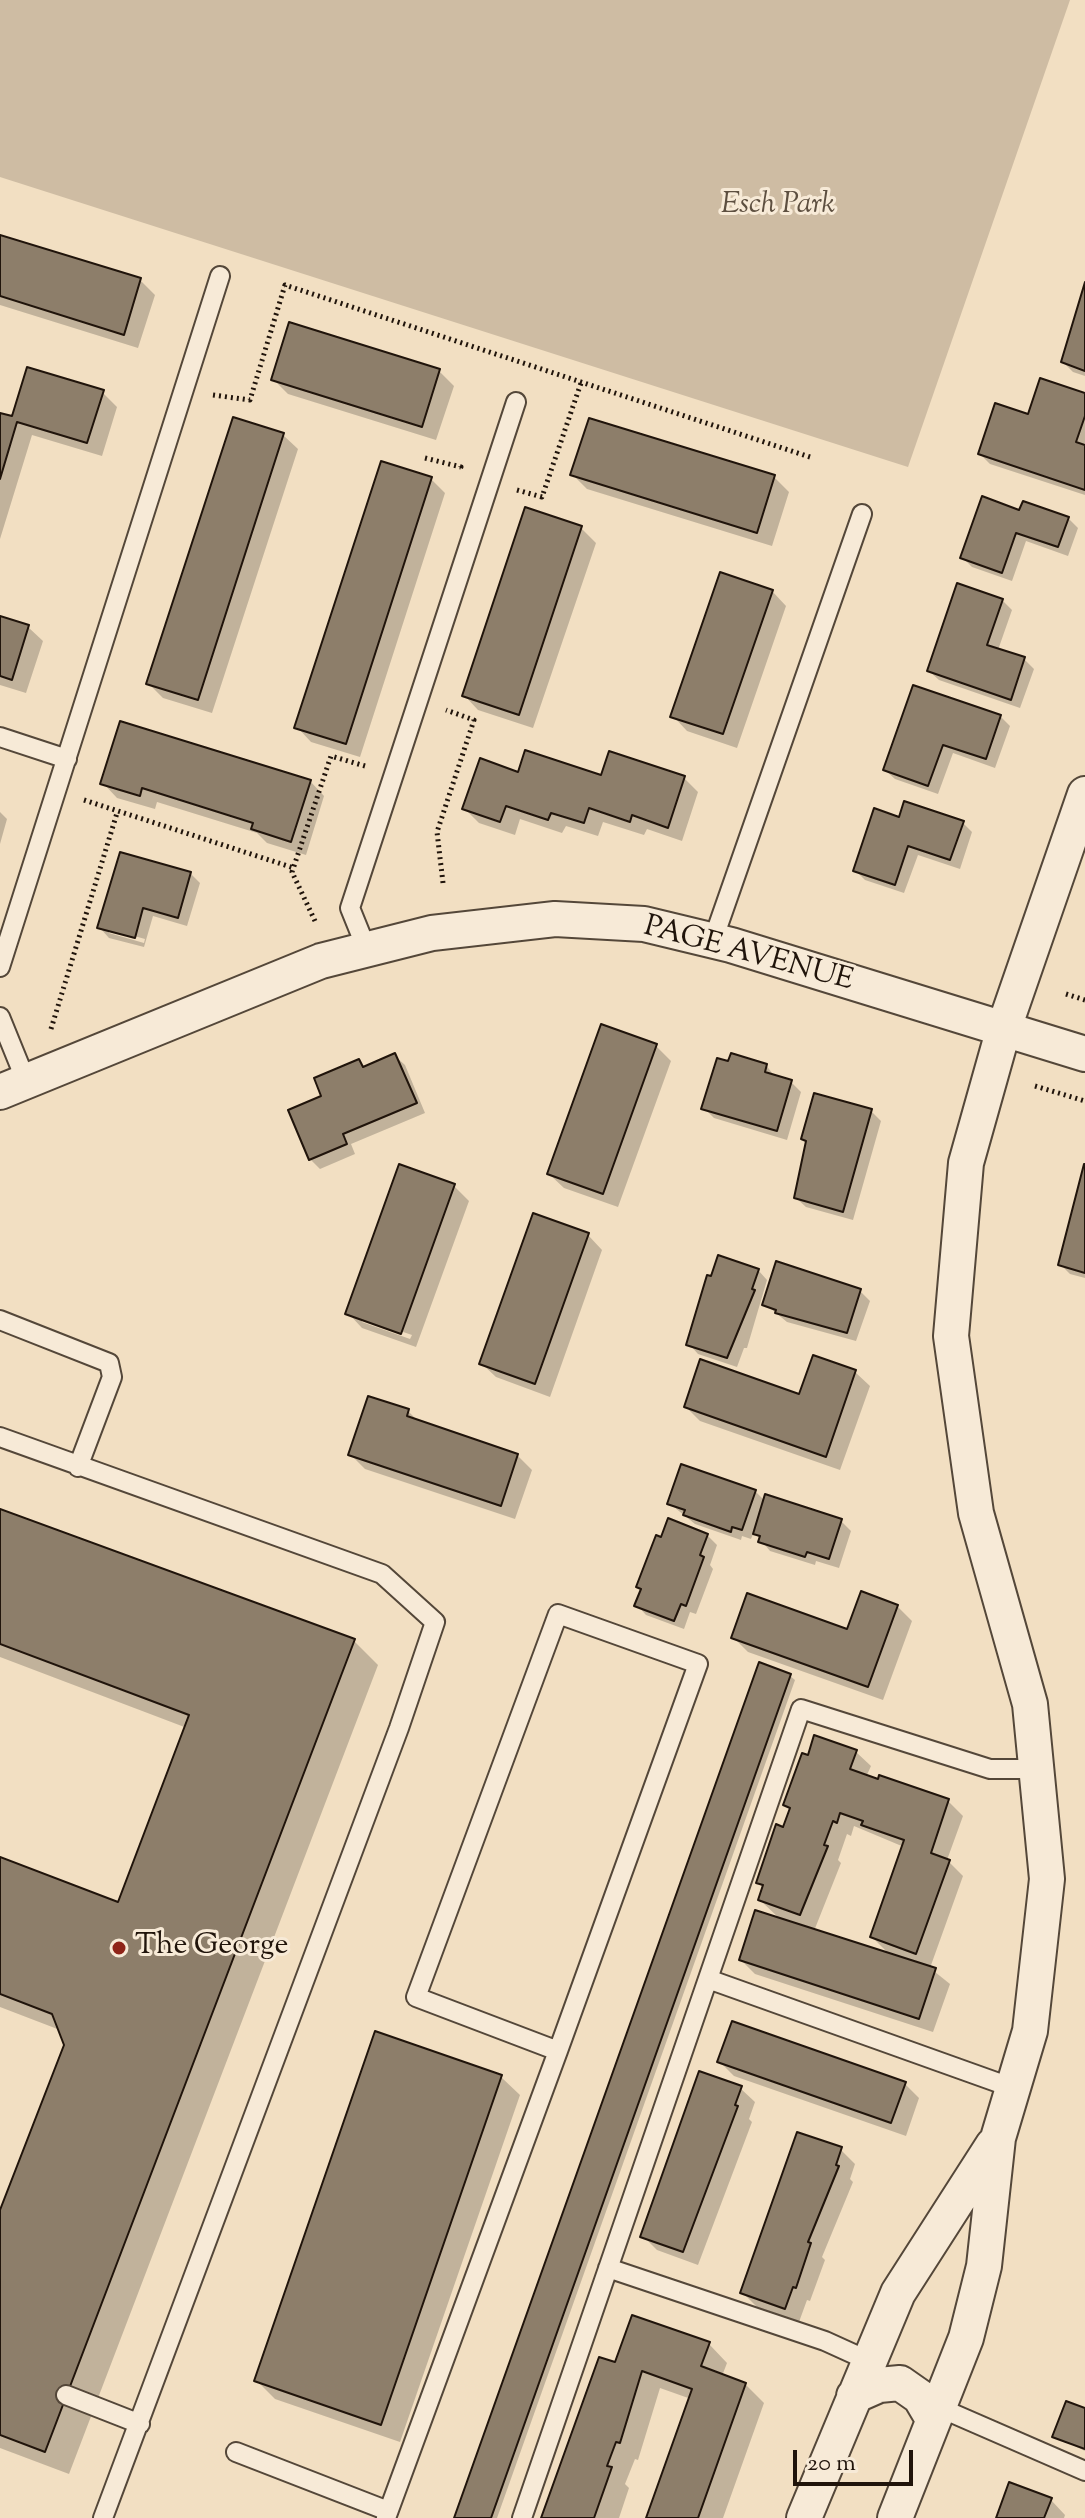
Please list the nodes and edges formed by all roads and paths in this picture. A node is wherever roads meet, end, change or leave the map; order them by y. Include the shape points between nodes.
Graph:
1 (220, 276) dead end
2 (581, 383) junction
3 (516, 402) dead end
4 (207, 410) dead end
5 (810, 457) dead end
6 (425, 458) dead end
7 (456, 482) dead end
8 (507, 487) dead end
9 (862, 514) dead end
10 (438, 707) dead end
11 (0, 737) edge
12 (67, 759) junction
13 (369, 767) dead end
14 (87, 788) dead end
15 (1085, 794) edge
16 (117, 813) junction
17 (294, 868) junction
18 (443, 883) dead end
19 (315, 921) dead end
20 (713, 940) junction
21 (367, 950) junction
22 (0, 967) edge
23 (1066, 994) dead end
24 (1085, 1000) edge
25 (0, 1017) edge
26 (1004, 1028) junction
27 (51, 1029) dead end
28 (1085, 1054) edge
29 (13, 1086) edge
30 (1035, 1086) dead end
31 (1085, 1101) edge
32 (0, 1320) edge
33 (0, 1437) edge
34 (78, 1467) junction
35 (1036, 1769) junction
36 (708, 1979) junction
37 (558, 2051) junction
38 (1013, 2088) junction
39 (998, 2138) junction
40 (608, 2268) junction
41 (869, 2361) junction
42 (66, 2395) dead end
43 (854, 2396) junction
44 (935, 2413) junction
45 (140, 2424) junction
46 (236, 2452) dead end
47 (1085, 2471) edge
48 (387, 2514) edge
49 (103, 2518) edge
50 (522, 2518) edge
51 (804, 2518) edge
52 (895, 2518) edge

1 - 12 lane
2 - 4 path via 285,285 250,400 212,395
2 - 5 path
2 - 8 path via 542,497
3 - 21 lane via 350,908
6 - 7 path via 461,467
9 - 20 lane
10 - 18 path via 474,720 437,832
11 - 12 lane
12 - 22 lane
13 - 17 path via 331,756
14 - 16 path via 83,803
15 - 26 street
16 - 17 path
16 - 27 path
17 - 19 path
20 - 21 street, PAGE AVENUE via 644,924 555,919 432,933
20 - 26 street, PAGE AVENUE
21 - 29 street, PAGE AVENUE via 321,961
23 - 24 path
25 - 29 lane
26 - 28 street, PAGE AVENUE
26 - 35 street via 966,1163 951,1336 976,1513 1030,1704
30 - 31 path
32 - 34 lane via 109,1363 112,1377
33 - 34 lane
34 - 45 lane via 382,1574 435,1622
35 - 36 lane via 990,1769 801,1709
35 - 38 street via 1047,1879 1030,2031
36 - 38 lane
36 - 40 lane
37 - 37 lane via 698,1664 558,1614 416,1997
37 - 48 lane
38 - 39 street
39 - 41 street via 898,2293
39 - 44 street via 984,2266 966,2338
40 - 41 lane via 825,2341
40 - 50 lane
41 - 43 street
42 - 45 lane
43 - 44 street via 900,2383
43 - 51 street
44 - 47 lane
44 - 52 street
45 - 49 lane
46 - 48 lane

